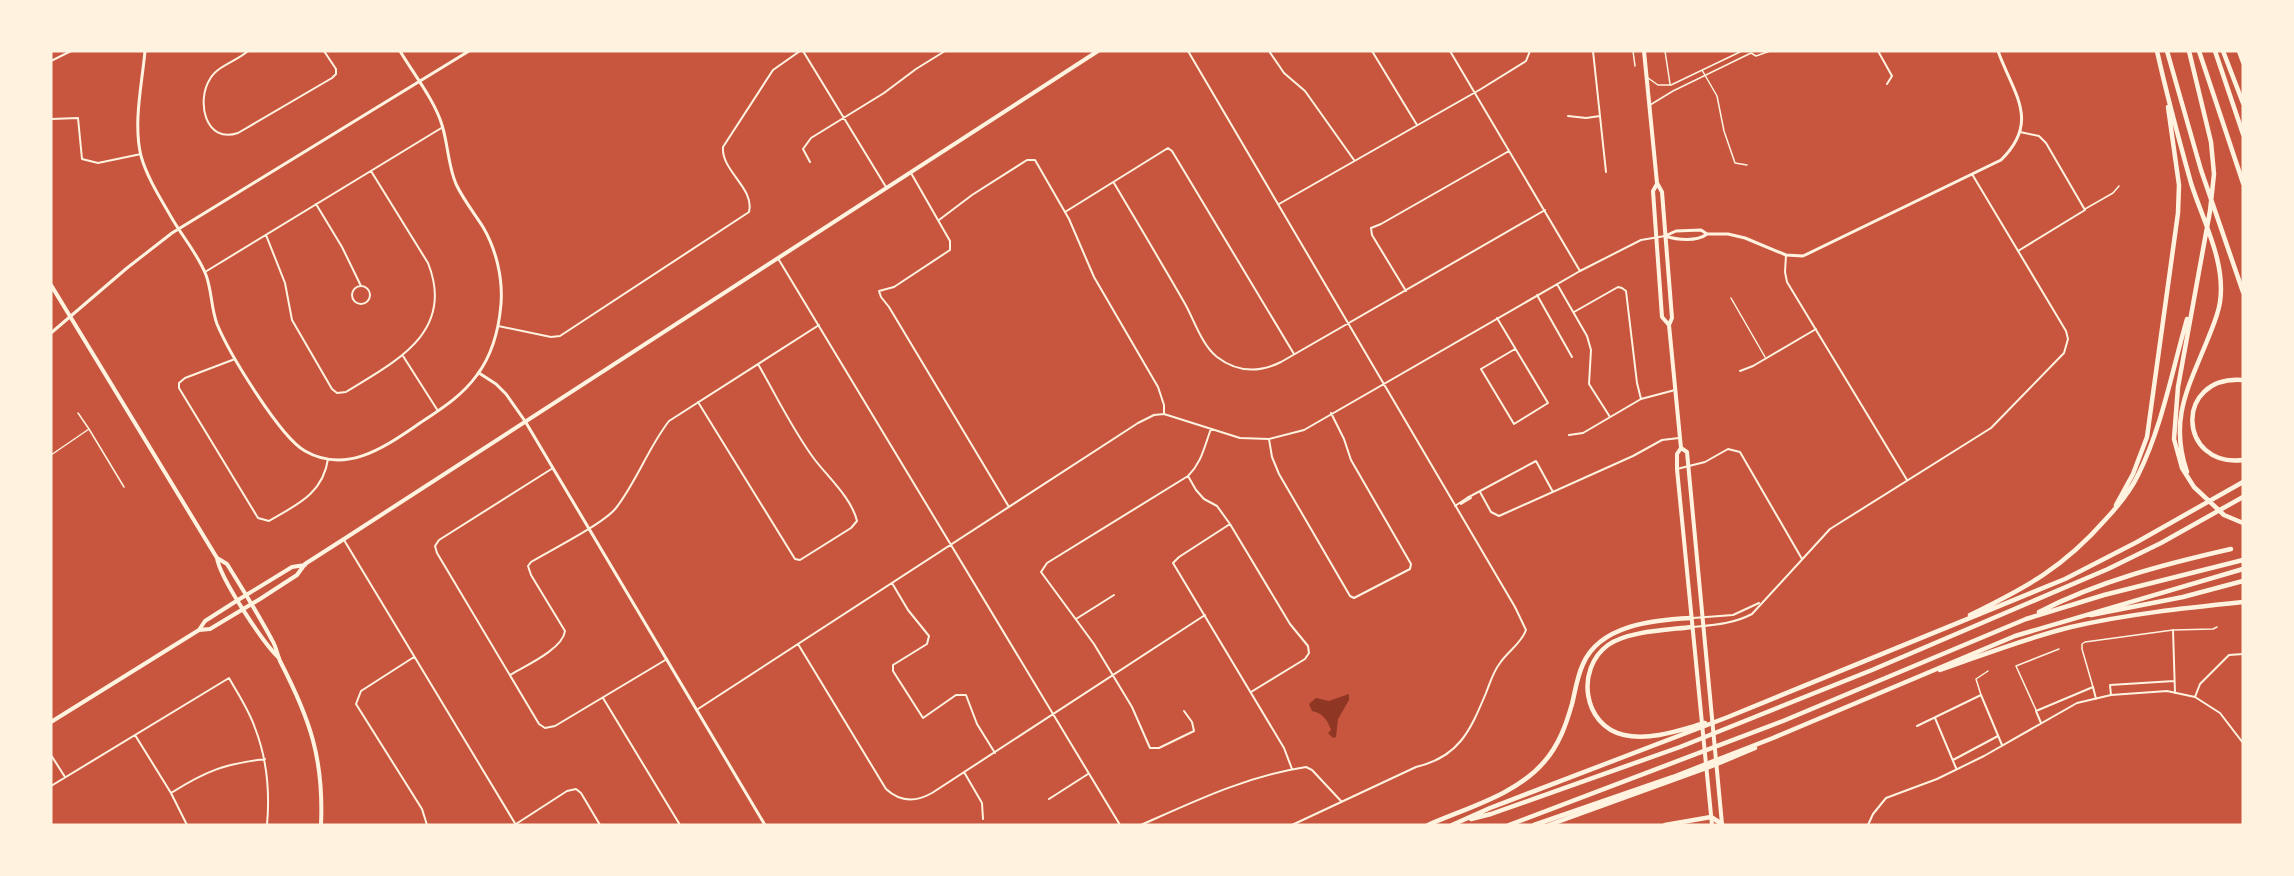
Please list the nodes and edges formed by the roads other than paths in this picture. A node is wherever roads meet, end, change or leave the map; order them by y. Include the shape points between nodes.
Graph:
1 (71, 51) edge
2 (145, 51) edge
3 (248, 51) edge
4 (324, 51) edge
5 (400, 51) edge
6 (469, 51) edge
7 (802, 51) edge
8 (945, 51) edge
9 (1098, 51) edge
10 (1188, 51) edge
11 (1269, 51) edge
12 (1372, 51) edge
13 (1450, 51) edge
14 (1530, 51) edge
15 (1593, 51) edge
16 (1634, 51) edge
17 (1644, 51) edge
18 (1665, 51) edge
19 (1742, 51) edge
20 (1770, 51) edge
21 (1878, 51) edge
22 (1998, 51) edge
23 (2157, 51) edge
24 (2167, 51) edge
25 (2189, 51) edge
26 (2199, 51) edge
27 (2215, 51) edge
28 (2223, 51) edge
29 (2239, 51) edge
30 (1751, 52) edge
31 (51, 61) edge
32 (2243, 62) edge
33 (1635, 66) dead end
34 (1702, 70) junction
35 (1705, 76) junction
36 (1647, 78) junction
37 (419, 82) junction
38 (1887, 84) dead end
39 (1671, 85) junction
40 (1474, 93) junction
41 (2243, 103) edge
42 (2168, 104) junction
43 (1650, 105) junction
44 (1568, 116) dead end
45 (1600, 116) junction
46 (844, 118) junction
47 (51, 119) edge
48 (1417, 125) junction
49 (443, 127) junction
50 (2020, 132) junction
51 (2243, 134) edge
52 (1509, 151) junction
53 (141, 154) junction
54 (1354, 160) junction
55 (810, 162) dead end
56 (1747, 165) dead end
57 (371, 171) junction
58 (911, 172) junction
59 (1606, 172) dead end
60 (1972, 174) junction
61 (1113, 183) junction
62 (1657, 183) junction
63 (2243, 183) edge
64 (2119, 186) dead end
65 (887, 188) junction
66 (316, 204) junction
67 (1279, 204) junction
68 (1545, 210) junction
69 (2085, 210) junction
70 (1065, 212) junction
71 (939, 220) junction
72 (178, 229) junction
73 (1707, 234) junction
74 (266, 235) junction
75 (1665, 236) junction
76 (1655, 237) junction
77 (2018, 251) junction
78 (1786, 255) junction
79 (778, 258) junction
80 (1580, 271) junction
81 (205, 272) junction
82 (1557, 284) junction
83 (51, 285) edge
84 (361, 286) junction
85 (1406, 291) junction
86 (2243, 292) edge
87 (1537, 295) junction
88 (2194, 296) junction
89 (1731, 298) dead end
90 (1574, 312) junction
91 (71, 317) junction
92 (1497, 318) junction
93 (1349, 322) junction
94 (819, 325) junction
95 (1669, 325) junction
96 (498, 326) junction
97 (1816, 329) junction
98 (51, 333) edge
99 (1515, 349) junction
100 (1294, 355) junction
101 (403, 356) junction
102 (1572, 357) dead end
103 (1766, 358) junction
104 (236, 359) junction
105 (758, 364) junction
106 (1740, 371) dead end
107 (479, 373) junction
108 (2243, 380) edge
109 (1384, 382) junction
110 (1676, 390) junction
111 (1641, 399) junction
112 (698, 402) junction
113 (438, 411) junction
114 (78, 413) dead end
115 (1331, 413) junction
116 (1164, 414) junction
117 (1610, 417) junction
118 (525, 421) junction
119 (89, 429) junction
120 (1211, 429) junction
121 (1569, 435) dead end
122 (1680, 438) junction
123 (1269, 440) junction
124 (1681, 448) junction
125 (51, 455) edge
126 (328, 459) junction
127 (2243, 460) edge
128 (1688, 467) junction
129 (553, 468) junction
130 (1677, 469) junction
131 (1188, 476) junction
132 (1907, 480) junction
133 (2243, 482) edge
134 (124, 486) dead end
135 (2194, 487) junction
136 (1480, 492) junction
137 (1553, 492) junction
138 (2243, 497) edge
139 (1455, 506) junction
140 (1009, 507) junction
141 (2103, 522) junction
142 (2243, 523) edge
143 (1230, 524) junction
144 (589, 528) junction
145 (344, 539) junction
146 (951, 544) junction
147 (2231, 549) dead end
148 (217, 558) junction
149 (1802, 559) junction
150 (2243, 560) edge
151 (306, 564) junction
152 (2243, 568) edge
153 (2243, 581) edge
154 (892, 583) junction
155 (1114, 594) dead end
156 (246, 595) junction
157 (238, 600) junction
158 (1762, 602) junction
159 (2243, 602) edge
160 (251, 605) junction
161 (244, 609) junction
162 (1205, 615) junction
163 (1691, 618) junction
164 (1702, 618) junction
165 (1076, 619) junction
166 (2026, 619) junction
167 (2068, 620) junction
168 (1704, 626) junction
169 (1692, 627) junction
170 (2217, 627) dead end
171 (199, 630) junction
172 (1940, 630) junction
173 (2173, 630) junction
174 (798, 643) junction
175 (2059, 649) dead end
176 (2243, 654) edge
177 (414, 657) junction
178 (279, 658) junction
179 (667, 659) junction
180 (1988, 671) dead end
181 (510, 675) junction
182 (1112, 676) junction
183 (2174, 681) junction
184 (1907, 682) junction
185 (2093, 687) junction
186 (1251, 692) junction
187 (2175, 693) junction
188 (1981, 695) junction
189 (2111, 695) junction
190 (2195, 697) junction
191 (603, 698) junction
192 (2096, 699) junction
193 (698, 709) junction
194 (1184, 711) dead end
195 (2036, 711) junction
196 (1052, 714) junction
197 (1728, 717) junction
198 (1935, 718) junction
199 (51, 722) edge
200 (2041, 723) junction
201 (1917, 726) dead end
202 (135, 735) junction
203 (1998, 736) junction
204 (1773, 738) junction
205 (2243, 743) edge
206 (2002, 745) junction
207 (995, 753) junction
208 (51, 755) edge
209 (265, 759) junction
210 (1953, 760) junction
211 (1956, 769) junction
212 (1292, 770) junction
213 (964, 772) junction
214 (1088, 774) junction
215 (65, 777) junction
216 (51, 786) edge
217 (171, 793) junction
218 (1049, 799) dead end
219 (1341, 801) junction
220 (1711, 818) junction
221 (983, 819) dead end
222 (1463, 821) junction
223 (188, 825) edge
224 (267, 825) edge
225 (321, 825) edge
226 (427, 825) edge
227 (515, 825) edge
228 (600, 825) edge
229 (681, 825) edge
230 (765, 825) edge
231 (1120, 825) edge
232 (1141, 825) edge
233 (1292, 825) edge
234 (1428, 825) edge
235 (1452, 825) edge
236 (1509, 825) edge
237 (1534, 825) edge
238 (1549, 825) edge
239 (1665, 825) edge
240 (1712, 825) edge
241 (1722, 825) edge
242 (1868, 825) edge

1 - 31 street
2 - 53 street via 139,125
3 - 4 street via 214,73 207,85 205,119 212,130 223,135 238,133 332,78 336,69
5 - 37 street
6 - 37 street
7 - 46 street
7 - 96 street via 773,70 723,147 723,157 751,202 749,212 560,336
8 - 46 street
9 - 58 main road
10 - 67 street
11 - 54 street via 1284,73 1311,99
12 - 48 street
13 - 40 street
14 - 40 street via 1526,61
15 - 45 street
16 - 33 lane
17 - 36 main road
18 - 39 lane
19 - 34 lane
20 - 30 lane via 1756,56
21 - 38 street via 1893,76
22 - 50 street via 2020,104
23 - 42 highway
24 - 86 highway via 2201,170
25 - 88 highway via 2214,158 2210,211
26 - 63 highway
27 - 51 highway
28 - 41 highway
29 - 32 highway
30 - 35 lane
34 - 35 lane
34 - 39 lane
35 - 43 lane
35 - 56 lane via 1717,96 1735,163
36 - 39 lane via 1659,85
36 - 43 main road
37 - 49 street
37 - 72 street
40 - 48 street
40 - 52 street
42 - 135 highway via 2216,258 2221,286 2218,314 2190,383 2179,425 2182,458
42 - 141 highway via 2179,185 2178,213 2152,410 2133,474
43 - 62 main road
44 - 45 street
45 - 59 street
46 - 55 street via 806,142 803,149
46 - 65 street
47 - 53 street via 78,118 82,159 98,164
48 - 54 street
49 - 57 street
49 - 96 street via 455,181 484,229 497,264 501,294
50 - 60 street via 2001,160
50 - 69 street via 2039,136 2046,143
52 - 68 street
52 - 85 street via 1371,228
53 - 72 street
54 - 67 street
57 - 66 street
57 - 101 street via 428,263 433,280 432,316 424,334
58 - 65 main road
58 - 71 street
60 - 77 street
60 - 78 street via 1810,254
61 - 70 street
61 - 100 street via 1210,351 1231,364 1256,371
61 - 100 street via 1164,149 1172,151
62 - 75 main road via 1662,192
62 - 76 main road via 1653,191
64 - 69 lane
65 - 79 main road
66 - 74 street
66 - 84 street
67 - 93 street
68 - 80 street
68 - 85 street
69 - 77 street
70 - 71 street via 1031,159
70 - 116 street via 1094,276 1158,387
71 - 140 street via 950,241 950,250 897,285 879,292
72 - 81 street
72 - 91 street
73 - 75 street via 1702,238
73 - 75 street via 1701,230 1676,231
73 - 78 street via 1745,238
74 - 81 street
74 - 101 street via 285,283 292,320 332,389 345,392
75 - 76 street
75 - 95 main road via 1672,318
76 - 80 street via 1641,240
76 - 95 main road via 1662,317
77 - 132 street via 2066,331 2068,347 1999,422
78 - 97 street via 1787,282
79 - 94 street
79 - 118 main road
80 - 82 street
81 - 104 street via 214,315
82 - 87 street
82 - 90 street
83 - 91 main road
84 - 84 street via 353,290 352,296 362,305 371,296
85 - 93 street
87 - 92 street
87 - 102 street
88 - 135 highway via 2173,426 2178,459
88 - 141 highway via 2156,431 2139,474 2127,496
89 - 103 lane
90 - 111 street via 1618,288 1626,291
90 - 117 street via 1591,350 1589,384
91 - 98 street
91 - 148 main road
92 - 99 street
92 - 109 street
93 - 100 street
93 - 109 street
94 - 105 street
94 - 146 street
95 - 110 main road
96 - 107 street
97 - 103 street
97 - 132 street
99 - 99 street via 1548,403 1514,424 1481,369
101 - 113 street
103 - 106 street
104 - 126 street via 284,433 306,452
104 - 126 street via 185,378 178,388 258,518 269,521 311,495 325,476
105 - 112 street
105 - 112 street via 815,460 833,479 857,519 851,528 802,559 793,557
107 - 113 street via 459,396
107 - 118 street via 506,394
108 - 127 highway via 2225,380 2209,387 2198,398 2192,423 2197,440 2207,452 2225,460
109 - 115 street
109 - 139 street
110 - 111 street
110 - 122 main road
111 - 117 street
112 - 144 street via 669,421 616,508
113 - 126 street via 374,452 356,458
114 - 119 lane
115 - 123 street via 1304,430
115 - 123 street via 1351,460 1412,564 1410,569 1354,597 1275,466
116 - 120 street
116 - 140 street via 1138,423
117 - 121 street
118 - 129 street
118 - 145 main road
119 - 125 lane
119 - 134 lane
120 - 123 street via 1240,438
120 - 131 street via 1204,454
122 - 124 main road
122 - 137 street via 1662,440
124 - 128 main road via 1687,452
124 - 130 main road
128 - 130 street
128 - 149 street via 1725,450 1740,452
128 - 164 main road
129 - 144 street
129 - 181 street via 435,546
130 - 163 main road
131 - 143 street via 1196,490
131 - 165 street via 1042,568 1042,575
132 - 149 street via 1830,529
133 - 172 highway via 2065,579
135 - 142 highway via 2224,515
136 - 137 street via 1491,512 1499,516
136 - 137 street via 1536,461
136 - 139 street
138 - 222 highway via 2108,569 1852,679 1680,747
139 - 219 street via 1526,630 1500,663 1468,732 1454,749 1436,761
140 - 146 street
141 - 172 highway via 2082,546 2044,576
143 - 162 street via 1173,563
143 - 186 street via 1308,649 1305,659
144 - 179 street
144 - 181 street via 528,566 565,637 556,647
145 - 151 main road
145 - 177 street
146 - 154 street
146 - 196 street
147 - 166 highway via 2139,573 2074,596
148 - 156 main road via 227,564
148 - 157 main road via 218,567
149 - 158 street
150 - 166 highway
151 - 156 main road via 292,567
151 - 160 main road
152 - 167 highway
153 - 167 highway
154 - 174 street
154 - 207 street via 929,636 927,644 895,663 893,671 923,718 959,693 966,695 977,724
155 - 165 street
156 - 157 main road
156 - 160 main road
157 - 161 main road
157 - 171 main road via 205,621
158 - 164 street via 1733,615
158 - 168 street via 1740,620
159 - 184 highway via 2147,612 2072,627
160 - 161 main road
160 - 178 main road
161 - 171 main road via 210,629
161 - 178 main road via 267,647
162 - 182 street
162 - 186 street
163 - 164 street
163 - 169 main road
163 - 234 highway via 1635,626 1607,636 1583,664 1566,726 1544,763 1502,793
164 - 168 main road
165 - 182 street
166 - 236 highway via 1671,765
167 - 184 highway via 2015,636
168 - 169 street
168 - 241 main road
169 - 197 highway via 1632,635 1607,646 1592,664 1587,680 1591,709 1605,727 1639,737
169 - 220 main road
170 - 173 lane
171 - 199 main road
172 - 197 highway
173 - 183 street
173 - 185 lane via 2082,644
174 - 193 street
174 - 213 street via 892,794 909,800 923,798
175 - 195 lane via 2016,666
176 - 190 street via 2229,655 2200,684
177 - 226 street via 361,691 356,704 422,809
177 - 227 street
178 - 225 main road via 313,734 322,798
179 - 191 street
179 - 193 street
180 - 188 lane via 1976,679
181 - 191 street via 545,728
182 - 194 street via 1132,707 1150,748 1164,746 1194,731
182 - 196 street
183 - 187 street
183 - 189 street via 2119,683 2110,685
184 - 204 highway
185 - 192 street
185 - 195 street
186 - 212 street via 1284,748
187 - 189 street
187 - 190 street
188 - 198 street
188 - 203 street
189 - 192 street
190 - 205 street via 2220,713
191 - 229 street
192 - 200 street via 2077,704
193 - 230 street
195 - 200 street
196 - 207 street
196 - 214 street
197 - 222 highway
198 - 201 street
198 - 210 street
200 - 206 street
202 - 209 street via 229,678 255,726
202 - 215 street
202 - 217 street
203 - 206 street
203 - 210 street
204 - 237 highway
204 - 238 highway via 1712,766
206 - 211 street
207 - 213 street
208 - 215 street
209 - 217 street via 208,771
209 - 224 street
210 - 211 street
211 - 242 street via 1886,798
212 - 219 street via 1312,770
212 - 232 street via 1236,784
213 - 221 street via 982,803
214 - 218 street
214 - 231 street
215 - 216 street
217 - 223 street
219 - 233 street
220 - 239 highway
220 - 240 main road
220 - 241 highway
222 - 235 highway
227 - 228 street via 576,789

